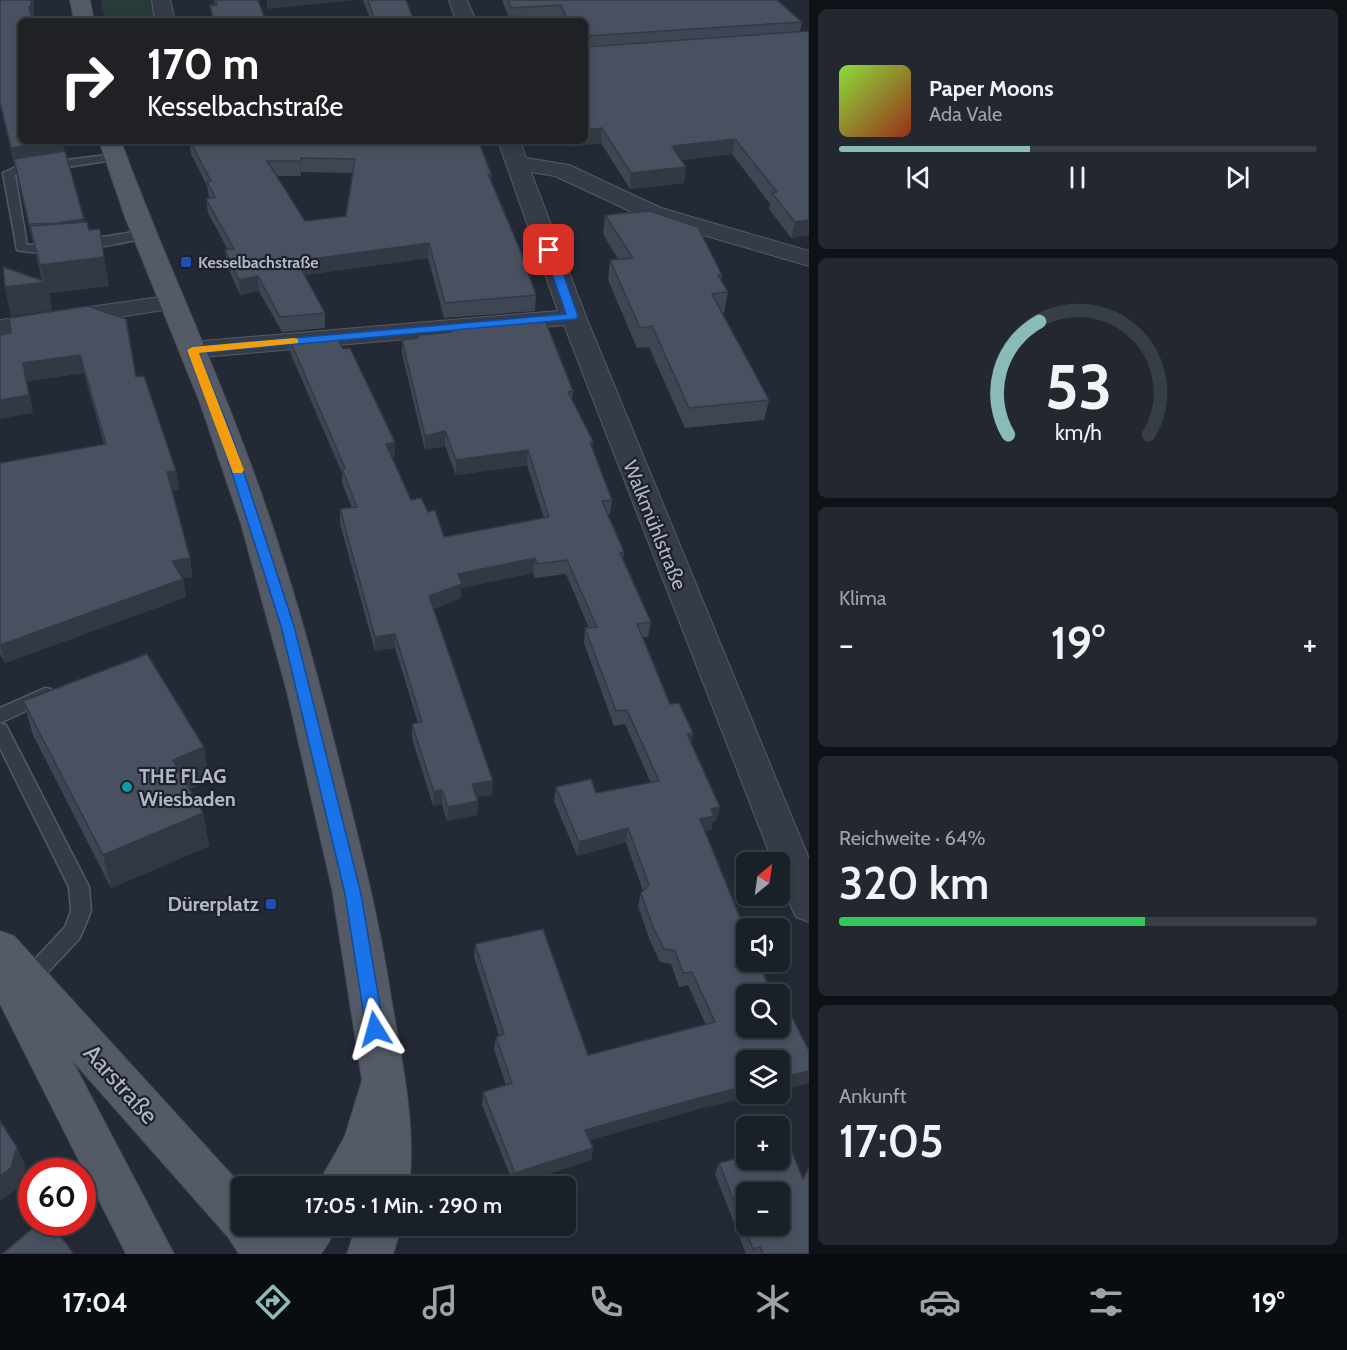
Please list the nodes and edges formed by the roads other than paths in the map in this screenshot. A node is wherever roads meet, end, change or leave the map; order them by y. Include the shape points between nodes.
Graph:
1 (80, 0) edge
2 (161, 0) edge
3 (458, 0) edge
4 (83, 18) edge
5 (164, 18) edge
6 (465, 18) edge
7 (510, 144) edge
8 (113, 149) edge
9 (519, 163) junction
10 (145, 234) junction
11 (808, 259) edge
12 (173, 302) junction
13 (573, 316) junction
14 (0, 328) edge
15 (192, 350) junction
16 (56, 689) edge
17 (0, 716) edge
18 (0, 730) edge
19 (808, 906) edge
20 (9, 964) edge
21 (381, 1072) junction
22 (346, 1176) edge
23 (388, 1176) edge
24 (231, 1207) edge
25 (254, 1236) edge
26 (306, 1236) edge
27 (376, 1236) edge
28 (151, 1254) edge
29 (269, 1254) edge
30 (293, 1254) edge
31 (370, 1254) edge

1 - 4 main road
2 - 5 street
3 - 6 street
7 - 9 street, Walkmühlstraße
8 - 10 main road
8 - 10 lane via 9,173 21,247 58,248
9 - 11 street via 561,170 653,213
9 - 13 street, Walkmühlstraße
10 - 12 main road
12 - 14 street
12 - 15 main road
13 - 15 street
13 - 19 street, Walkmühlstraße
15 - 21 main road via 228,442 288,626 353,894
16 - 17 lane
18 - 20 lane via 79,887 81,911 74,932
20 - 24 main road, Aarstraße
20 - 28 main road, Aarstraße
21 - 22 main road via 375,1110 363,1147
21 - 23 main road via 389,1114
25 - 29 main road
26 - 30 main road
27 - 31 main road

